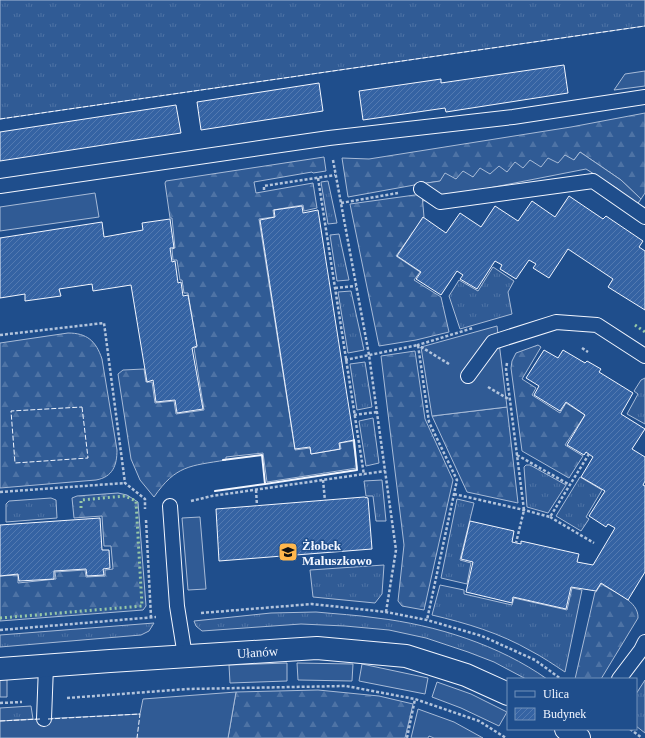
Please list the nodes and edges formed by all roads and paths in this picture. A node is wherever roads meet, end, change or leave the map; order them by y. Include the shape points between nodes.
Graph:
1 (645, 97) edge
2 (329, 138) junction
3 (336, 175) junction
4 (318, 178) junction
5 (0, 186) edge
6 (421, 189) dead end
7 (264, 190) dead end
8 (384, 196) dead end
9 (341, 203) junction
10 (645, 217) edge
11 (356, 286) junction
12 (334, 288) junction
13 (0, 335) edge
14 (369, 355) junction
15 (645, 356) edge
16 (509, 358) dead end
17 (345, 360) junction
18 (468, 376) dead end
19 (377, 412) junction
20 (354, 415) junction
21 (589, 454) dead end
22 (517, 455) junction
23 (385, 471) junction
24 (364, 474) junction
25 (323, 480) junction
26 (125, 484) junction
27 (570, 485) junction
28 (256, 490) junction
29 (0, 492) edge
30 (454, 494) junction
31 (212, 496) dead end
32 (325, 501) dead end
33 (170, 506) dead end
34 (257, 506) dead end
35 (524, 510) junction
36 (550, 517) junction
37 (516, 543) dead end
38 (594, 543) dead end
39 (386, 612) dead end
40 (151, 617) dead end
41 (427, 620) dead end
42 (644, 647) edge
43 (185, 656) junction
44 (46, 666) junction
45 (0, 669) edge
46 (620, 678) edge
47 (507, 694) edge
48 (415, 699) junction
49 (45, 700) junction
50 (0, 703) edge
51 (44, 719) dead end
52 (631, 730) edge
53 (407, 738) edge
54 (506, 738) edge
55 (642, 738) edge

1 - 2 lane via 513,117
2 - 3 path
2 - 5 lane
3 - 4 path
3 - 9 path
4 - 7 path via 264,186
4 - 12 path
6 - 10 lane via 440,202 593,181
8 - 9 path
9 - 11 path
11 - 12 path
11 - 14 path
12 - 17 path
13 - 26 path via 104,323
14 - 17 path
14 - 19 path
14 - 30 path via 418,346 429,422 457,480
15 - 18 lane via 597,325 556,322 493,342
16 - 22 path via 506,369
17 - 20 path
19 - 20 path
19 - 23 path
20 - 24 path
21 - 27 path
22 - 27 path
22 - 35 path
23 - 24 path
23 - 39 path via 396,550
24 - 25 path
25 - 28 path
25 - 32 path
26 - 29 path
26 - 40 path via 145,499
27 - 36 path
28 - 31 path
28 - 34 path
30 - 35 path
30 - 41 path
33 - 43 lane via 177,606
35 - 36 path
35 - 37 path
36 - 38 path
42 - 46 lane
43 - 44 street, Ułanów
43 - 47 street, Ułanów via 317,648 406,656 466,675
44 - 45 street, Ułanów
44 - 49 lane
48 - 49 path via 346,686 187,689
48 - 53 path
48 - 54 path via 478,721
49 - 50 path
49 - 51 lane
52 - 55 path

